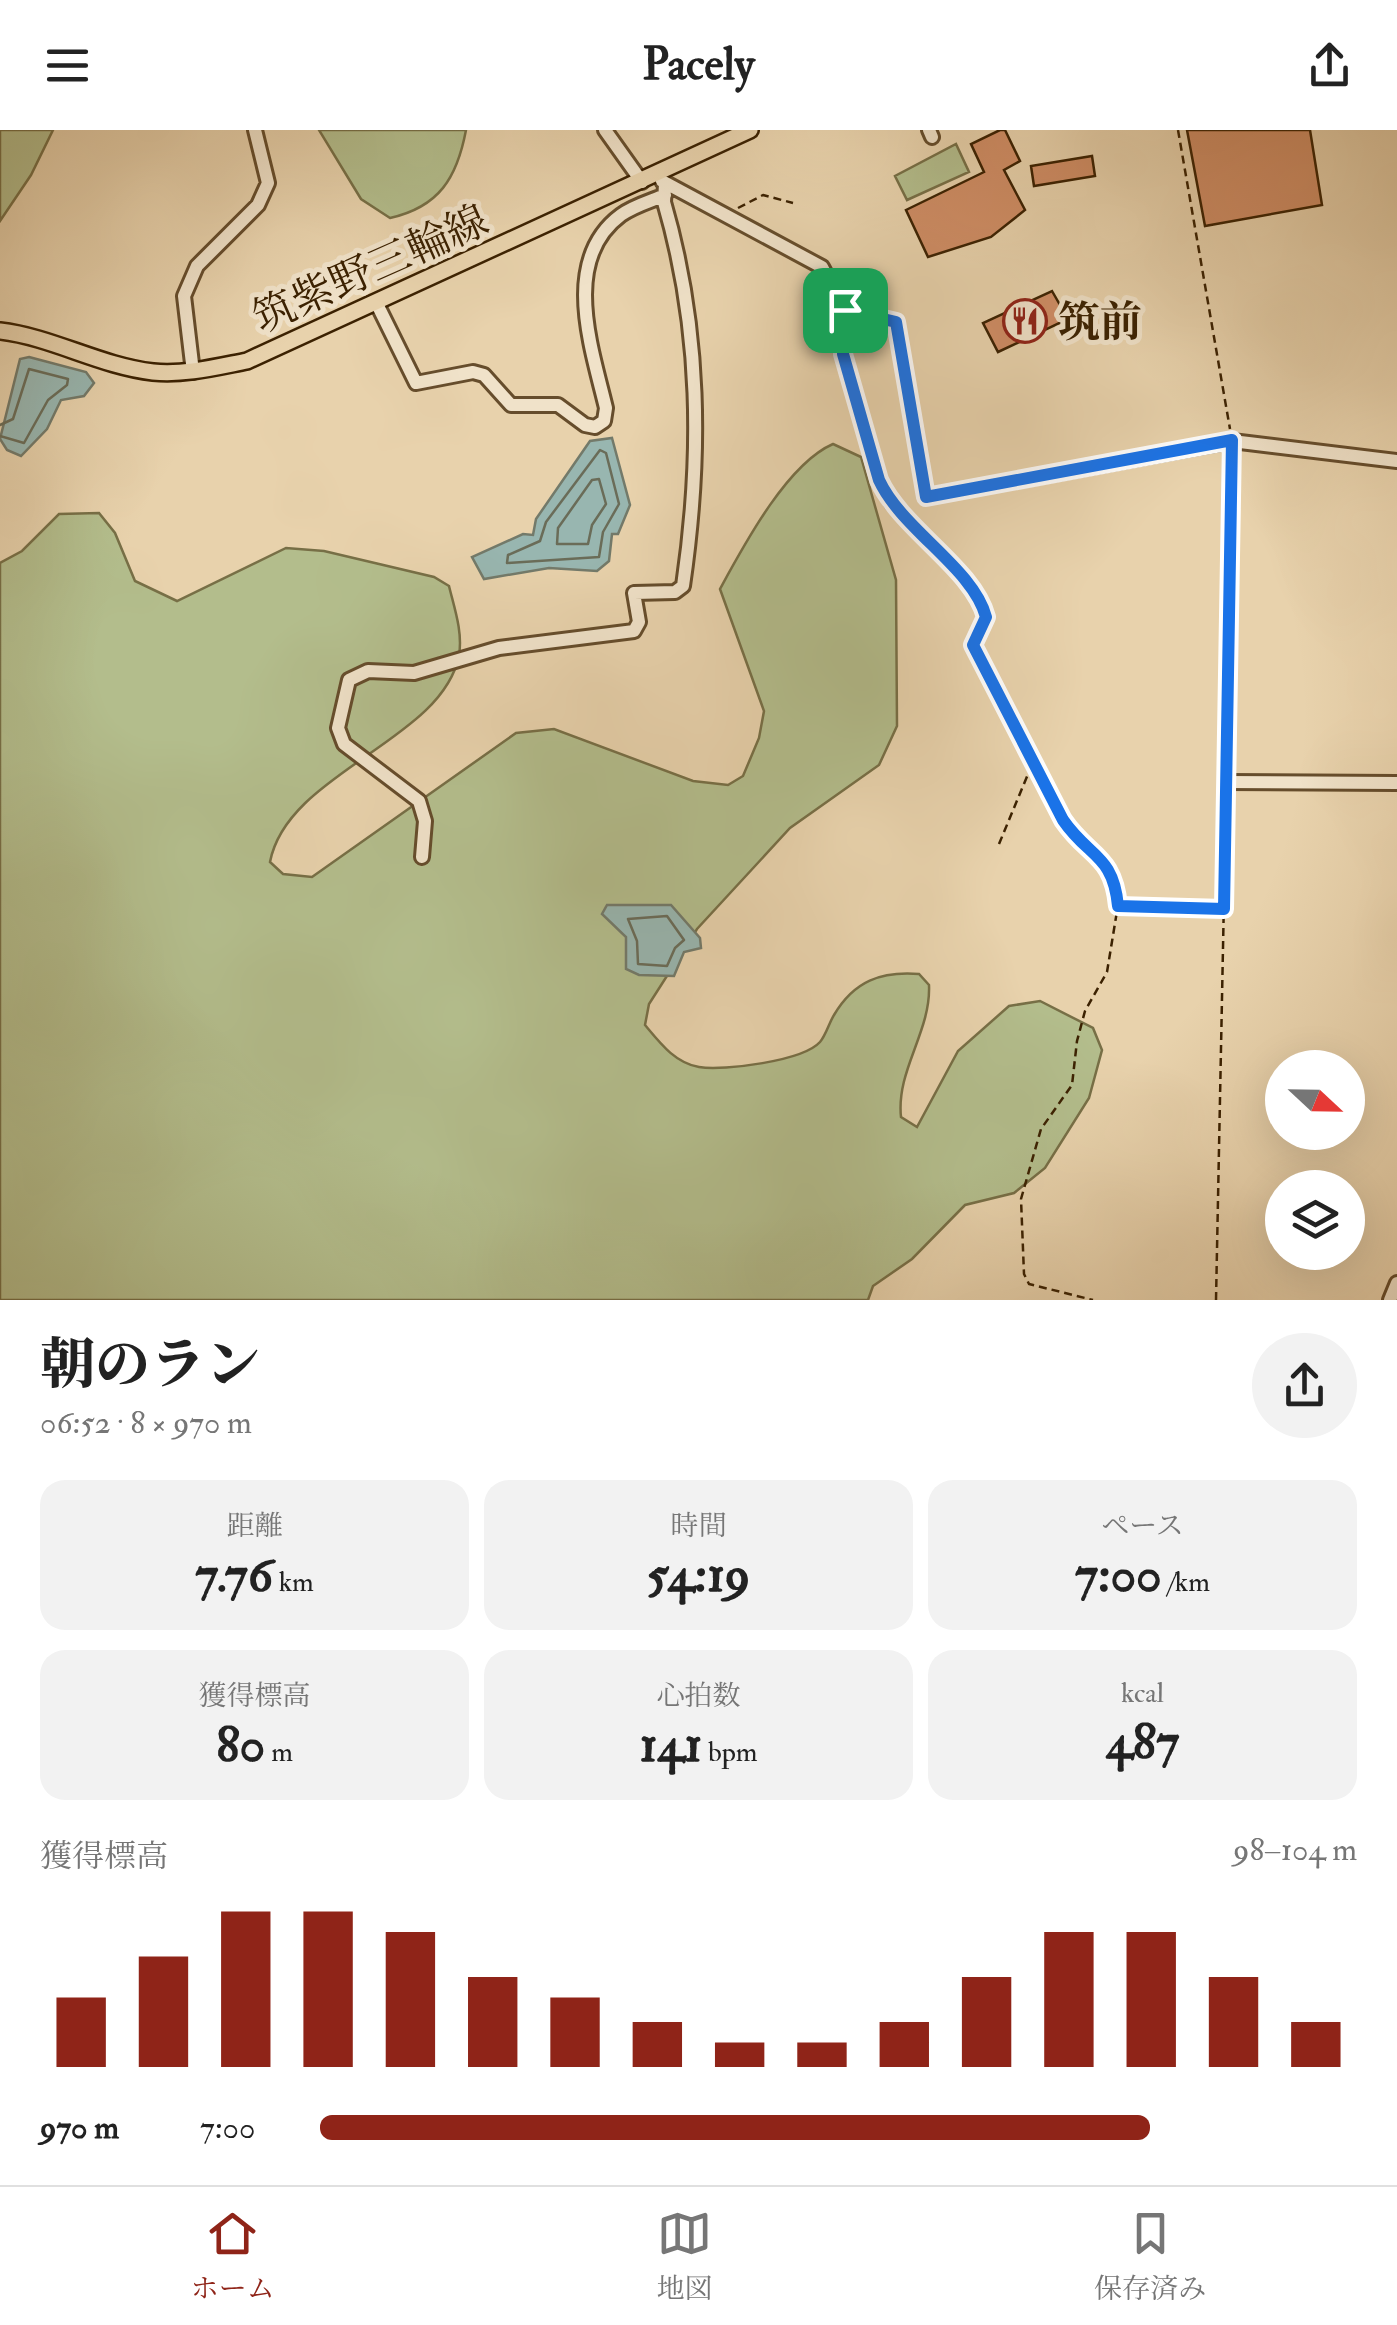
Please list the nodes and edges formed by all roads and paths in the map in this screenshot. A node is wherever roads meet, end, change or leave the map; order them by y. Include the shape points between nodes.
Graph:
1 (255, 130) edge
2 (605, 130) edge
3 (750, 130) edge
4 (1178, 130) edge
5 (657, 184) junction
6 (793, 202) dead end
7 (730, 216) junction
8 (377, 304) junction
9 (845, 310) junction
10 (0, 331) edge
11 (193, 372) junction
12 (1232, 440) junction
13 (1397, 460) edge
14 (892, 503) joint
15 (1032, 766) junction
16 (1226, 782) junction
17 (1397, 783) edge
18 (1000, 844) dead end
19 (422, 857) dead end
20 (1118, 906) junction
21 (1224, 909) junction
22 (1397, 1282) edge
23 (1094, 1300) edge
24 (1216, 1300) edge
25 (1390, 1300) edge

1 - 11 street via 268,183 258,205 197,266 184,296
2 - 5 street
3 - 5 main road, 筑紫野三輪線
4 - 12 path
5 - 7 street
5 - 8 main road, 筑紫野三輪線
5 - 8 street via 601,238 587,274 584,312 606,408 604,421 594,427 558,404 511,405 474,372 416,383
5 - 19 street via 693,348 698,414 683,586 634,593 634,630 499,648 414,673 368,671 349,680 338,728 344,744 419,801
6 - 7 path via 762,196
7 - 9 street via 822,268
8 - 11 main road, 筑紫野三輪線 via 247,361
9 - 12 street via 896,322 926,497
9 - 14 street via 843,354 879,480
10 - 11 main road, 筑紫野三輪線 via 152,372
12 - 13 street
12 - 16 path
14 - 15 path via 982,601 986,617 973,645
15 - 18 path
15 - 20 path via 1079,842 1103,857
16 - 17 street
16 - 21 path
20 - 21 path
20 - 23 path via 1107,972 1077,1041 1072,1085 1041,1129 1021,1199 1030,1284
21 - 24 path
22 - 25 street

